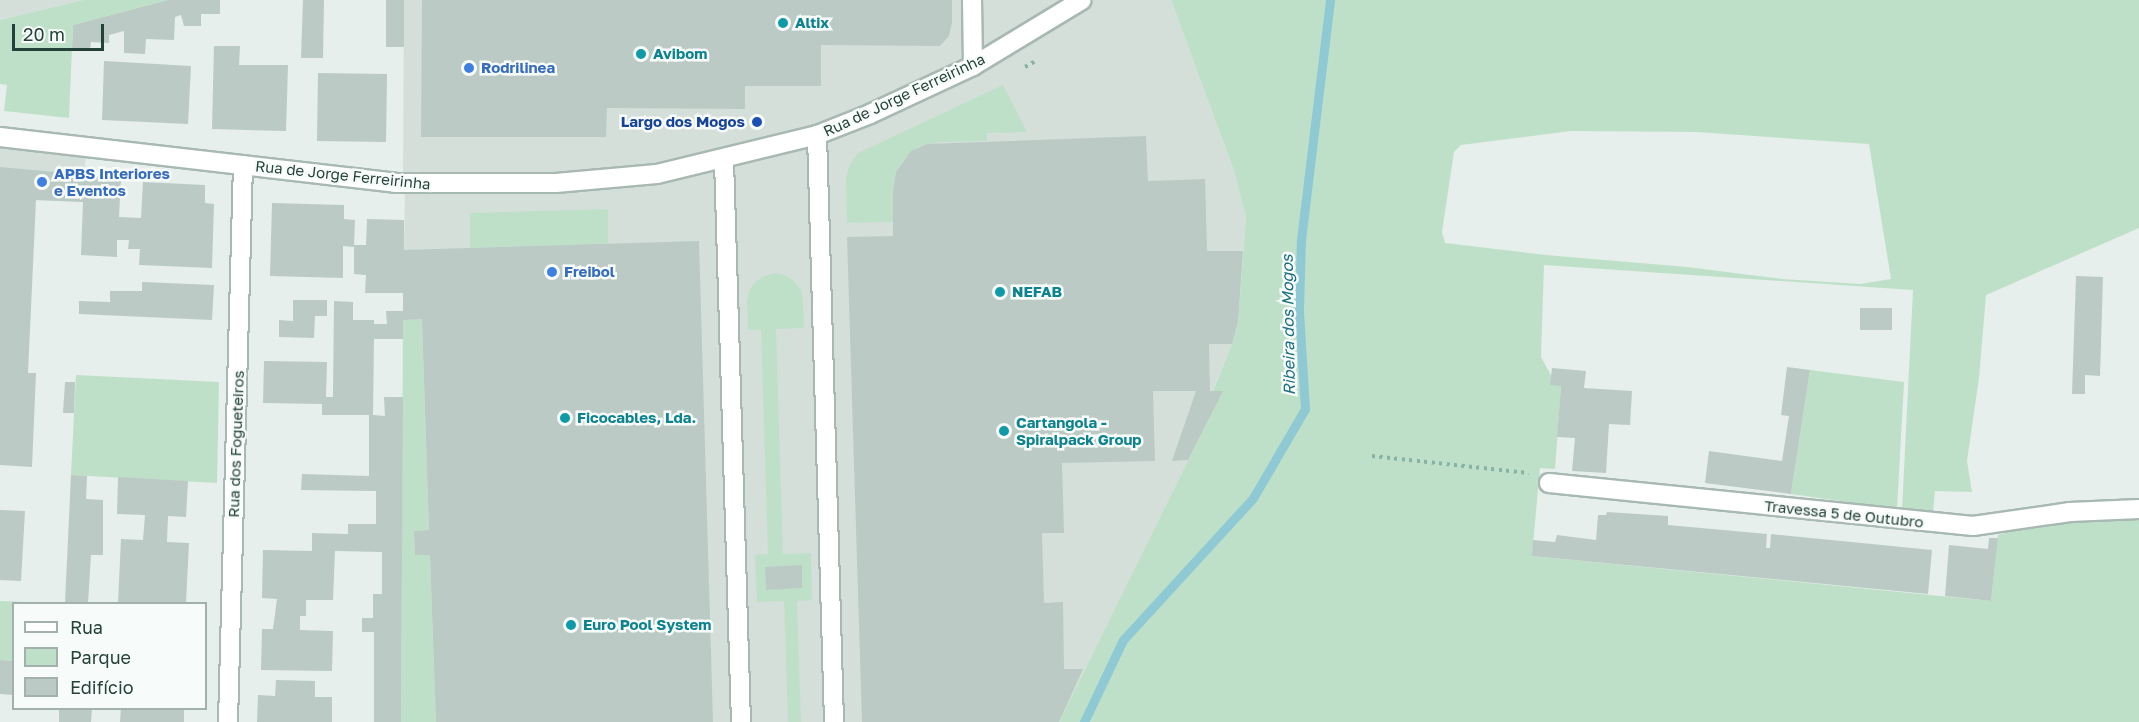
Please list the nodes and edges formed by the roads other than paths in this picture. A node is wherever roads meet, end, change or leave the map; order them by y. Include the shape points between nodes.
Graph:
1 (972, 0) edge
2 (1082, 0) edge
3 (973, 66) junction
4 (817, 135) junction
5 (0, 137) edge
6 (724, 160) junction
7 (243, 165) junction
8 (1549, 483) road end
9 (2139, 509) edge
10 (228, 722) edge
11 (741, 722) edge
12 (834, 722) edge

1 - 3 street
2 - 3 street, Rua de Jorge Ferreirinha
3 - 4 street, Rua de Jorge Ferreirinha
4 - 6 street, Rua de Jorge Ferreirinha
4 - 12 street
5 - 7 street, Rua de Jorge Ferreirinha
6 - 7 street, Rua de Jorge Ferreirinha via 657,174 486,185 395,183
6 - 11 street
7 - 10 street, Rua dos Fogueteiros
8 - 9 street, Travessa 5 de Outubro via 1973,526 2070,512

